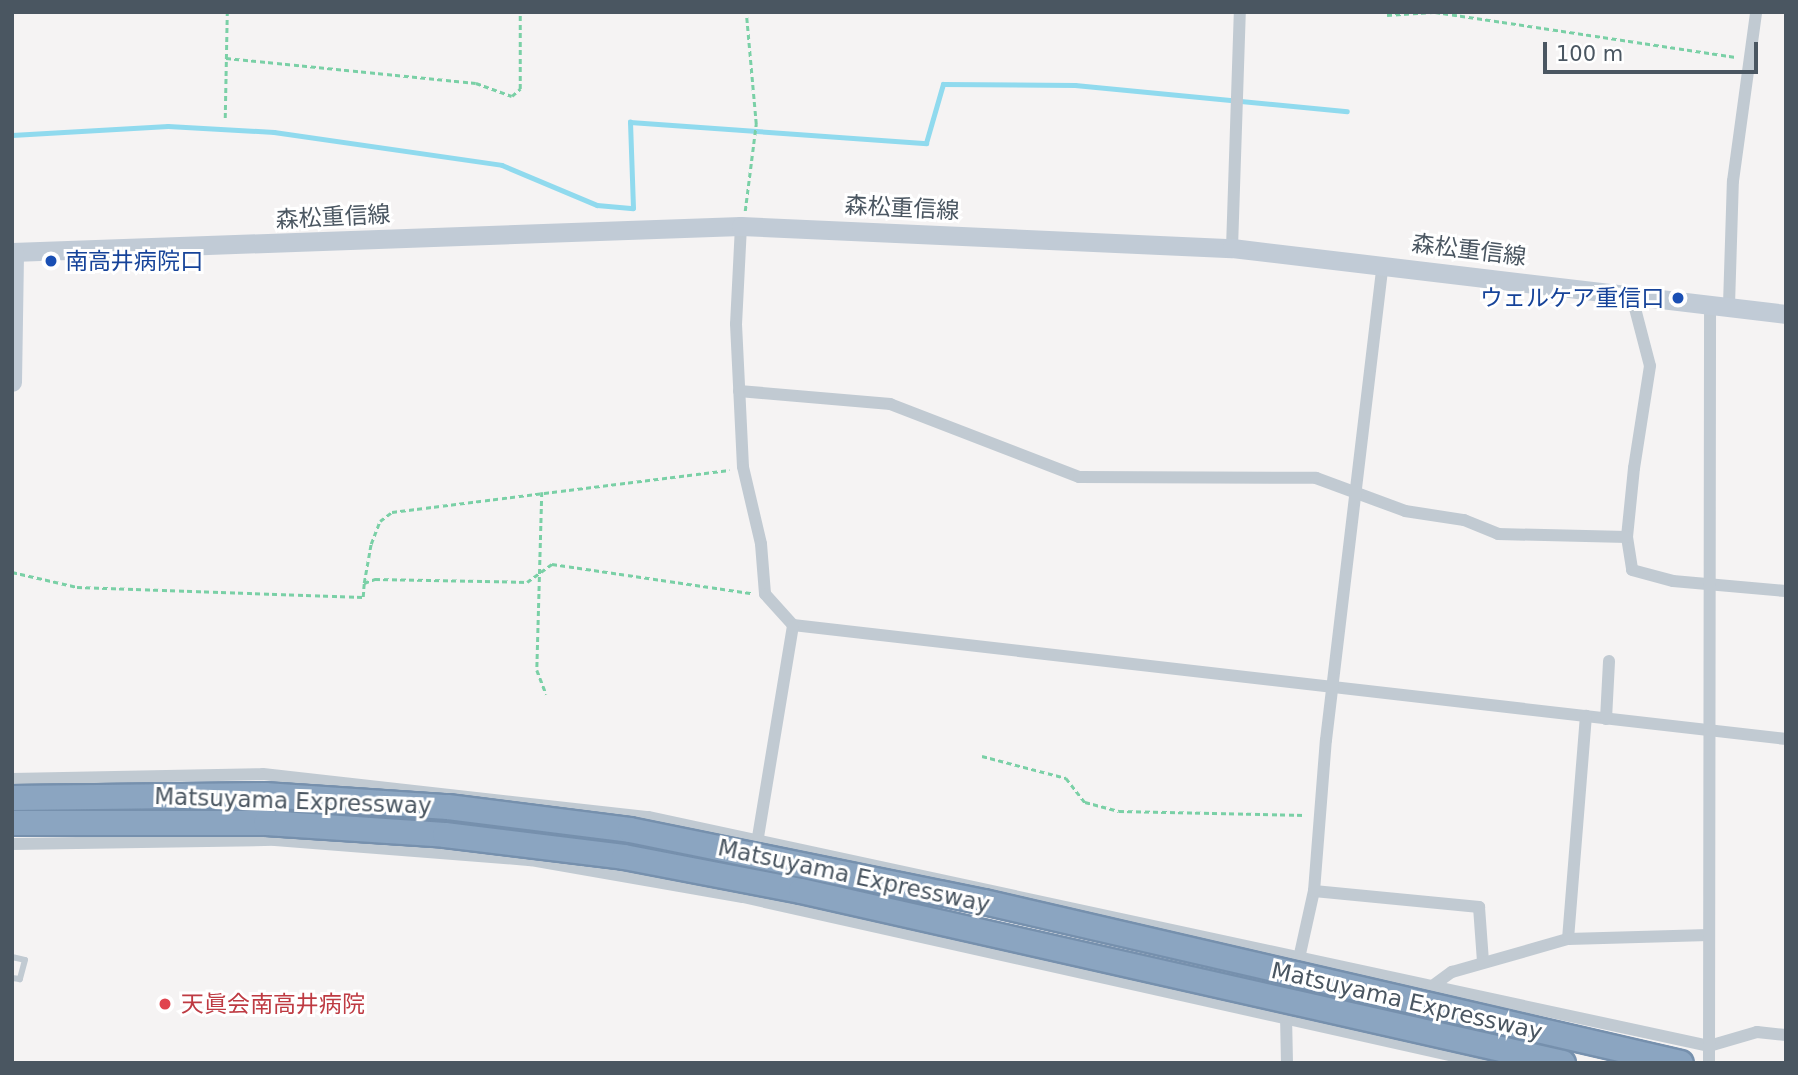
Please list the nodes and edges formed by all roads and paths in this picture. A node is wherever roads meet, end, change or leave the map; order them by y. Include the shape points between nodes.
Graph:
1 (227, 12) edge
2 (520, 12) edge
3 (746, 12) edge
4 (1240, 12) edge
5 (1434, 12) edge
6 (1756, 12) edge
7 (1387, 15) dead end
8 (226, 58) junction
9 (1749, 59) junction
10 (225, 118) dead end
11 (741, 226) junction
12 (1232, 248) junction
13 (13, 252) edge
14 (1384, 264) junction
15 (1631, 293) junction
16 (1719, 304) junction
17 (1786, 314) edge
18 (12, 382) edge
19 (739, 391) junction
20 (743, 467) junction
21 (542, 492) junction
22 (1360, 494) junction
23 (1627, 537) junction
24 (541, 571) junction
25 (12, 572) edge
26 (364, 583) junction
27 (1709, 584) junction
28 (1786, 591) edge
29 (765, 594) junction
30 (793, 625) junction
31 (1609, 661) dead end
32 (1334, 692) junction
33 (545, 694) dead end
34 (1586, 716) junction
35 (1606, 719) junction
36 (1707, 731) junction
37 (1786, 739) edge
38 (982, 756) dead end
39 (12, 779) edge
40 (12, 798) edge
41 (1318, 815) junction
42 (12, 823) edge
43 (758, 836) junction
44 (12, 844) edge
45 (1314, 891) junction
46 (1709, 935) junction
47 (1569, 939) junction
48 (1296, 956) junction
49 (12, 957) edge
50 (1483, 962) junction
51 (12, 978) edge
52 (1431, 986) junction
53 (1286, 1017) junction
54 (1786, 1035) edge
55 (1709, 1046) junction
56 (1287, 1063) edge
57 (1485, 1063) edge
58 (1563, 1063) edge
59 (1681, 1063) edge
60 (1709, 1063) edge

1 - 8 path
2 - 8 path via 520,89 512,96 476,83
3 - 11 path via 756,124
4 - 12 street
5 - 7 path
5 - 9 path
6 - 9 street
8 - 10 path
9 - 16 street
11 - 12 main road, 森松重信線
11 - 13 main road, 森松重信線
11 - 19 street
12 - 14 main road, 森松重信線
13 - 18 main road
14 - 15 main road, 森松重信線
14 - 22 street
15 - 16 main road, 森松重信線
15 - 23 street via 1650,380
16 - 17 main road, 森松重信線
16 - 27 street
19 - 20 street
19 - 22 street via 890,404 1079,477 1316,478
20 - 21 path
20 - 29 street via 761,544
21 - 24 path
21 - 26 path via 392,512 375,533
22 - 23 street via 1498,534
22 - 32 street
23 - 27 street via 1632,570
24 - 26 path via 527,582
24 - 29 path via 564,565
24 - 33 path via 537,670
25 - 26 path via 77,587 363,597
27 - 28 street
27 - 36 street
29 - 30 street
30 - 32 street
30 - 43 street
31 - 35 street
32 - 34 street
32 - 41 street
34 - 35 street
34 - 47 street
35 - 36 street
36 - 37 street
36 - 46 street
38 - 41 path via 1066,778 1085,802 1119,811
39 - 43 street via 263,774 539,801
40 - 59 highway, Matsuyama Expressway, bridge via 265,795 449,807 630,830 984,902
41 - 45 street
42 - 58 highway, Matsuyama Expressway, bridge via 266,823 445,835 624,857
43 - 48 street
44 - 53 street via 275,840 531,860 743,897
45 - 48 street
45 - 50 street via 1479,907
46 - 47 street
46 - 55 street
47 - 50 street
48 - 52 street
48 - 53 street
49 - 51 lane via 25,960 20,979
50 - 52 street
52 - 55 street
53 - 56 street
53 - 57 street
54 - 55 street via 1757,1032
55 - 60 street

